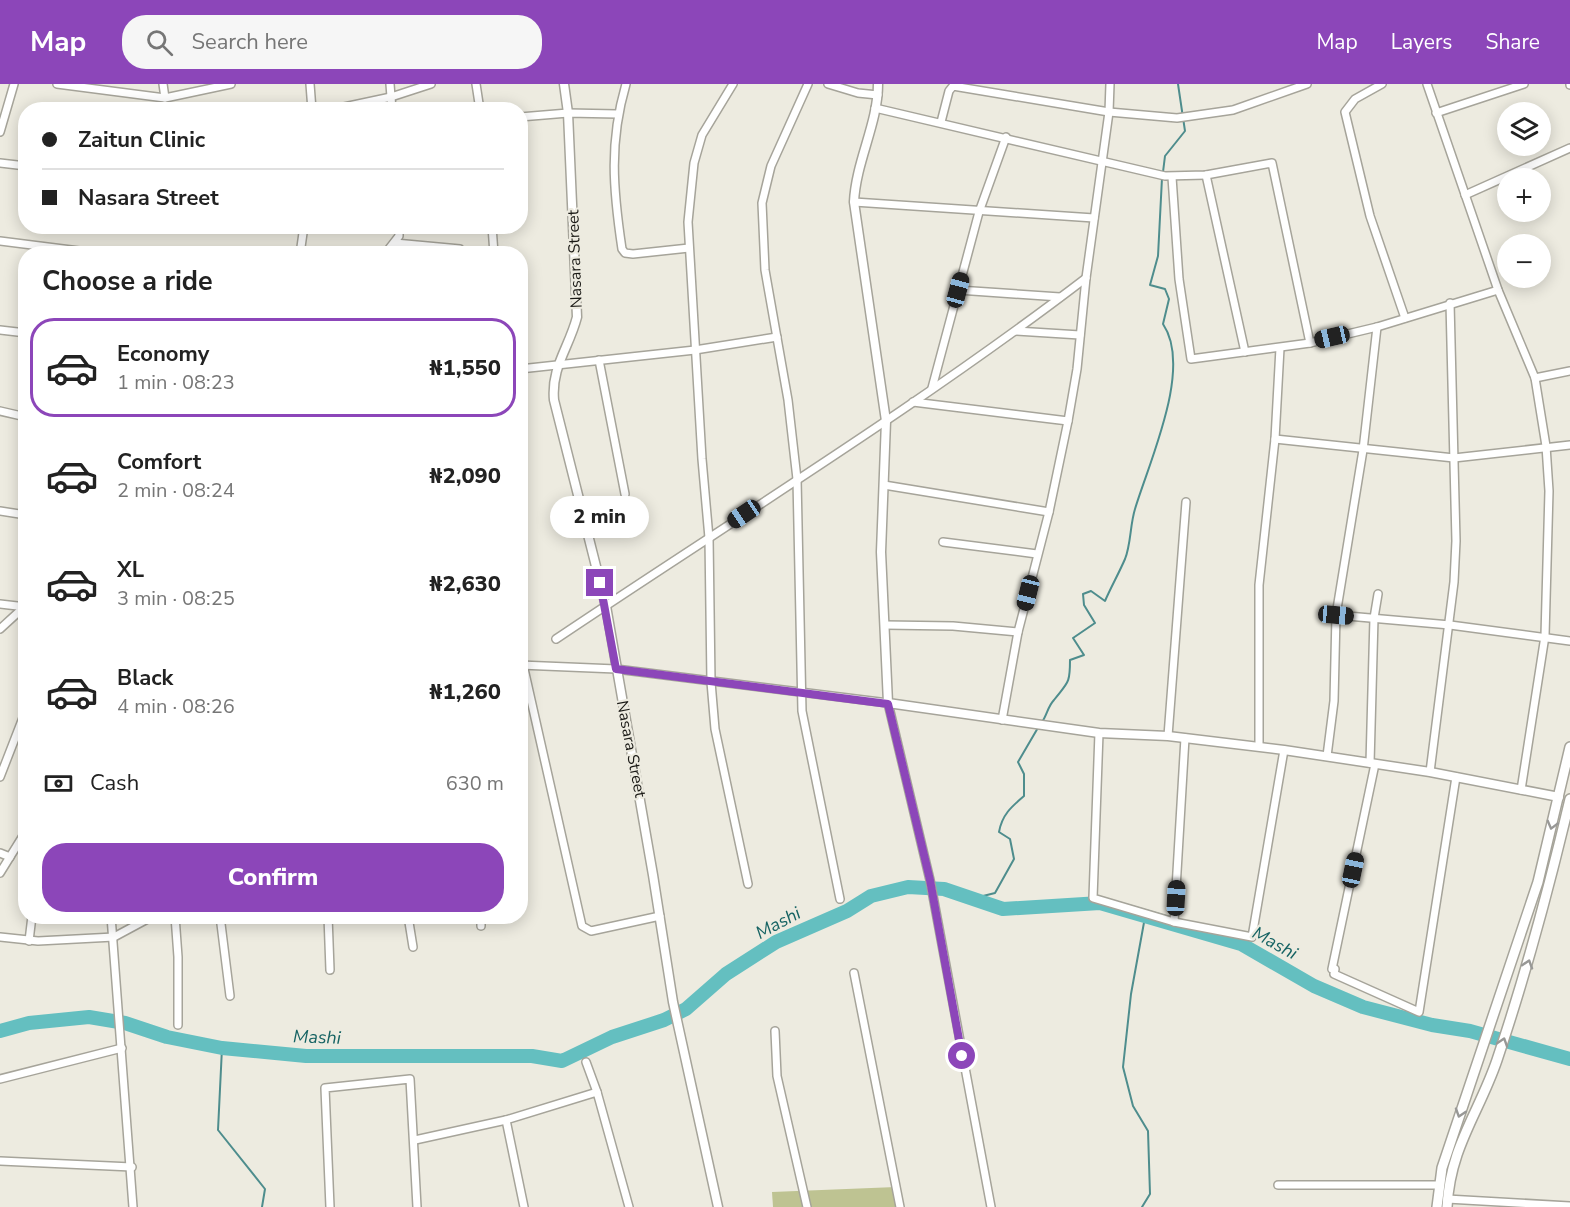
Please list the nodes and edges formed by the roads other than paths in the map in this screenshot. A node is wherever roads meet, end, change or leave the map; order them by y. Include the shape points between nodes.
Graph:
1 (14, 84) edge
2 (57, 84) edge
3 (163, 84) edge
4 (229, 84) edge
5 (310, 84) edge
6 (390, 84) edge
7 (430, 84) edge
8 (476, 84) edge
9 (564, 84) edge
10 (626, 84) edge
11 (733, 84) edge
12 (808, 84) edge
13 (828, 84) edge
14 (878, 84) edge
15 (1110, 84) edge
16 (1307, 84) edge
17 (1382, 84) edge
18 (1426, 84) edge
19 (1524, 84) edge
20 (82, 86) edge
21 (878, 95) junction
22 (391, 97) junction
23 (165, 98) junction
24 (311, 102) edge
25 (368, 102) edge
26 (391, 102) edge
27 (479, 102) edge
28 (875, 108) junction
29 (1109, 111) junction
30 (1436, 112) junction
31 (568, 113) junction
32 (617, 114) junction
33 (528, 116) edge
34 (941, 122) junction
35 (0, 132) edge
36 (1006, 136) junction
37 (1570, 148) edge
38 (1103, 160) junction
39 (0, 163) edge
40 (18, 164) edge
41 (1206, 175) junction
42 (1172, 177) junction
43 (1466, 195) junction
44 (854, 201) junction
45 (979, 212) junction
46 (1095, 218) junction
47 (397, 234) edge
48 (0, 241) edge
49 (395, 243) junction
50 (40, 246) edge
51 (392, 246) edge
52 (428, 246) edge
53 (689, 248) junction
54 (1086, 278) junction
55 (958, 290) junction
56 (1498, 290) junction
57 (1061, 297) junction
58 (1450, 303) junction
59 (1405, 318) junction
60 (1377, 327) junction
61 (0, 330) edge
62 (1016, 331) junction
63 (18, 332) edge
64 (1080, 335) junction
65 (777, 337) junction
66 (1310, 343) junction
67 (1280, 348) junction
68 (695, 350) junction
69 (1245, 352) junction
70 (599, 360) junction
71 (557, 365) junction
72 (528, 368) edge
73 (1570, 371) edge
74 (1535, 378) junction
75 (932, 388) junction
76 (913, 402) junction
77 (0, 411) edge
78 (18, 415) edge
79 (886, 421) junction
80 (1068, 421) junction
81 (1275, 439) junction
82 (1570, 445) edge
83 (1546, 446) junction
84 (1363, 450) junction
85 (1454, 458) junction
86 (798, 479) junction
87 (884, 485) junction
88 (625, 494) dead end
89 (1186, 502) dead end
90 (0, 511) edge
91 (1049, 512) junction
92 (18, 514) edge
93 (709, 538) junction
94 (943, 542) dead end
95 (1037, 554) junction
96 (1378, 594) dead end
97 (0, 604) edge
98 (18, 606) edge
99 (606, 606) junction
100 (18, 613) edge
101 (1336, 615) junction
102 (1374, 618) junction
103 (885, 625) junction
104 (1450, 625) junction
105 (0, 629) edge
106 (1018, 632) junction
107 (1545, 636) junction
108 (556, 639) dead end
109 (1570, 641) edge
110 (528, 666) edge
111 (616, 669) junction
112 (711, 682) junction
113 (800, 691) junction
114 (528, 692) edge
115 (888, 704) junction
116 (1002, 720) junction
117 (18, 731) edge
118 (1099, 733) junction
119 (1168, 736) junction
120 (1185, 738) junction
121 (1259, 746) junction
122 (1570, 747) edge
123 (1284, 750) junction
124 (1327, 756) junction
125 (1372, 764) junction
126 (1430, 772) junction
127 (0, 777) edge
128 (1456, 777) junction
129 (1521, 790) junction
130 (1560, 797) junction
131 (1570, 799) edge
132 (18, 844) edge
133 (0, 853) edge
134 (10, 857) junction
135 (0, 873) edge
136 (748, 884) dead end
137 (840, 899) dead end
138 (660, 916) junction
139 (1174, 921) junction
140 (31, 924) edge
141 (112, 924) edge
142 (138, 924) edge
143 (176, 924) edge
144 (221, 924) edge
145 (328, 924) edge
146 (409, 924) edge
147 (0, 937) edge
148 (114, 937) junction
149 (29, 941) junction
150 (413, 947) dead end
151 (330, 970) dead end
152 (854, 973) dead end
153 (230, 996) dead end
154 (178, 1025) dead end
155 (775, 1031) dead end
156 (122, 1048) junction
157 (586, 1062) dead end
158 (0, 1079) edge
159 (597, 1092) junction
160 (506, 1120) junction
161 (415, 1140) junction
162 (0, 1161) edge
163 (132, 1167) junction
164 (1278, 1185) dead end
165 (1440, 1185) junction
166 (1447, 1203) edge
167 (1570, 1206) edge
168 (133, 1207) edge
169 (330, 1207) edge
170 (417, 1207) edge
171 (524, 1207) edge
172 (629, 1207) edge
173 (718, 1207) edge
174 (807, 1207) edge
175 (900, 1207) edge
176 (991, 1207) edge
177 (1437, 1207) edge

1 - 35 street
2 - 20 street
3 - 23 street
4 - 23 street
5 - 24 street
6 - 22 street
7 - 22 street
8 - 27 street
9 - 31 street, Nasara Street
10 - 32 street
11 - 53 street via 702,135 694,163
12 - 65 street via 771,166 762,203 765,270
13 - 21 street
14 - 21 street
15 - 29 street
16 - 29 street via 1233,110 1190,117
17 - 59 street via 1355,99 1344,112 1370,216
18 - 30 street
19 - 30 street
20 - 23 street
21 - 28 street
22 - 25 street
22 - 26 street
28 - 34 street
28 - 44 street via 855,182
29 - 34 street via 953,86
29 - 38 street
30 - 43 street
31 - 32 street
31 - 33 street
31 - 71 street, Nasara Street via 577,317 570,342
32 - 53 street via 612,157 622,249 633,254
34 - 36 street
36 - 38 street
36 - 45 street
37 - 43 street
38 - 42 street
38 - 46 street
39 - 40 street
41 - 42 street
41 - 66 street via 1272,162
41 - 69 street
42 - 69 street via 1179,279 1190,357
43 - 56 street
44 - 45 street
44 - 79 street
45 - 46 street
45 - 55 street
46 - 54 street
47 - 49 street
48 - 50 street
49 - 51 street
49 - 52 street
53 - 68 street
54 - 57 street
54 - 64 street
55 - 57 street
55 - 75 street
56 - 58 street
56 - 74 street
57 - 62 street
58 - 59 street
58 - 85 street
59 - 60 street
60 - 66 street
60 - 84 street
61 - 63 street
62 - 64 street
62 - 75 street
64 - 80 street
65 - 68 street
65 - 86 street
66 - 67 street
67 - 69 street
67 - 81 street
68 - 70 street
68 - 93 street
70 - 71 street
70 - 88 street
71 - 72 street
71 - 99 street, Nasara Street via 552,385 554,400
73 - 74 street
74 - 83 street
75 - 76 street
76 - 79 street
76 - 80 street
77 - 78 street
79 - 86 street
79 - 87 street
80 - 91 street
81 - 84 street
81 - 121 street via 1259,585
82 - 83 street
83 - 85 street
83 - 107 street via 1549,535
84 - 85 street
84 - 101 street
85 - 104 street via 1456,541
86 - 93 street
86 - 113 street
87 - 91 street
87 - 103 street via 881,552
89 - 119 street
90 - 92 street
91 - 95 street
93 - 99 street
93 - 112 street
94 - 95 street
95 - 106 street
96 - 102 street
97 - 98 street
99 - 108 street
99 - 111 street, Nasara Street
100 - 105 street
101 - 102 street
101 - 124 street via 1334,701
102 - 104 street
102 - 125 street
103 - 106 street
103 - 115 street
104 - 107 street
104 - 126 street
106 - 116 street
107 - 109 street
107 - 129 street
110 - 111 street
111 - 112 street
111 - 138 street, Nasara Street
112 - 113 street
112 - 136 street via 715,729
113 - 115 street
113 - 137 street via 809,754
114 - 138 street via 582,926 591,931
115 - 116 street
115 - 176 street via 930,880
116 - 118 street
117 - 127 street
118 - 119 street
118 - 139 street via 1093,898
119 - 120 street
120 - 121 street
120 - 139 street
121 - 123 street
122 - 130 main road
123 - 124 street
123 - 139 street via 1252,937
124 - 125 street
125 - 126 street
125 - 128 street via 1332,969 1334,974 1419,1012
126 - 128 street
128 - 129 street
129 - 130 street
130 -> 165 main road via 1538,882 1442,1168
166 -> 131 main road via 1451,1169 1496,1064 1533,947
132 - 134 street
133 - 134 street
134 - 135 street
138 - 173 street, Nasara Street via 678,1029
140 - 149 street
141 - 148 street
142 - 148 street
143 - 154 street
144 - 153 street
145 - 151 street
146 - 150 street
147 - 149 street
148 - 149 street
148 - 156 street
152 - 175 street
155 - 174 street via 777,1076
156 - 158 street
156 - 163 street
157 - 159 street
159 - 160 street
159 - 172 street
160 - 161 street
160 - 171 street
161 - 169 street via 410,1079 325,1088
161 - 170 street
162 - 163 street
163 - 168 street
164 - 165 street
165 - 177 main road
166 - 167 street

